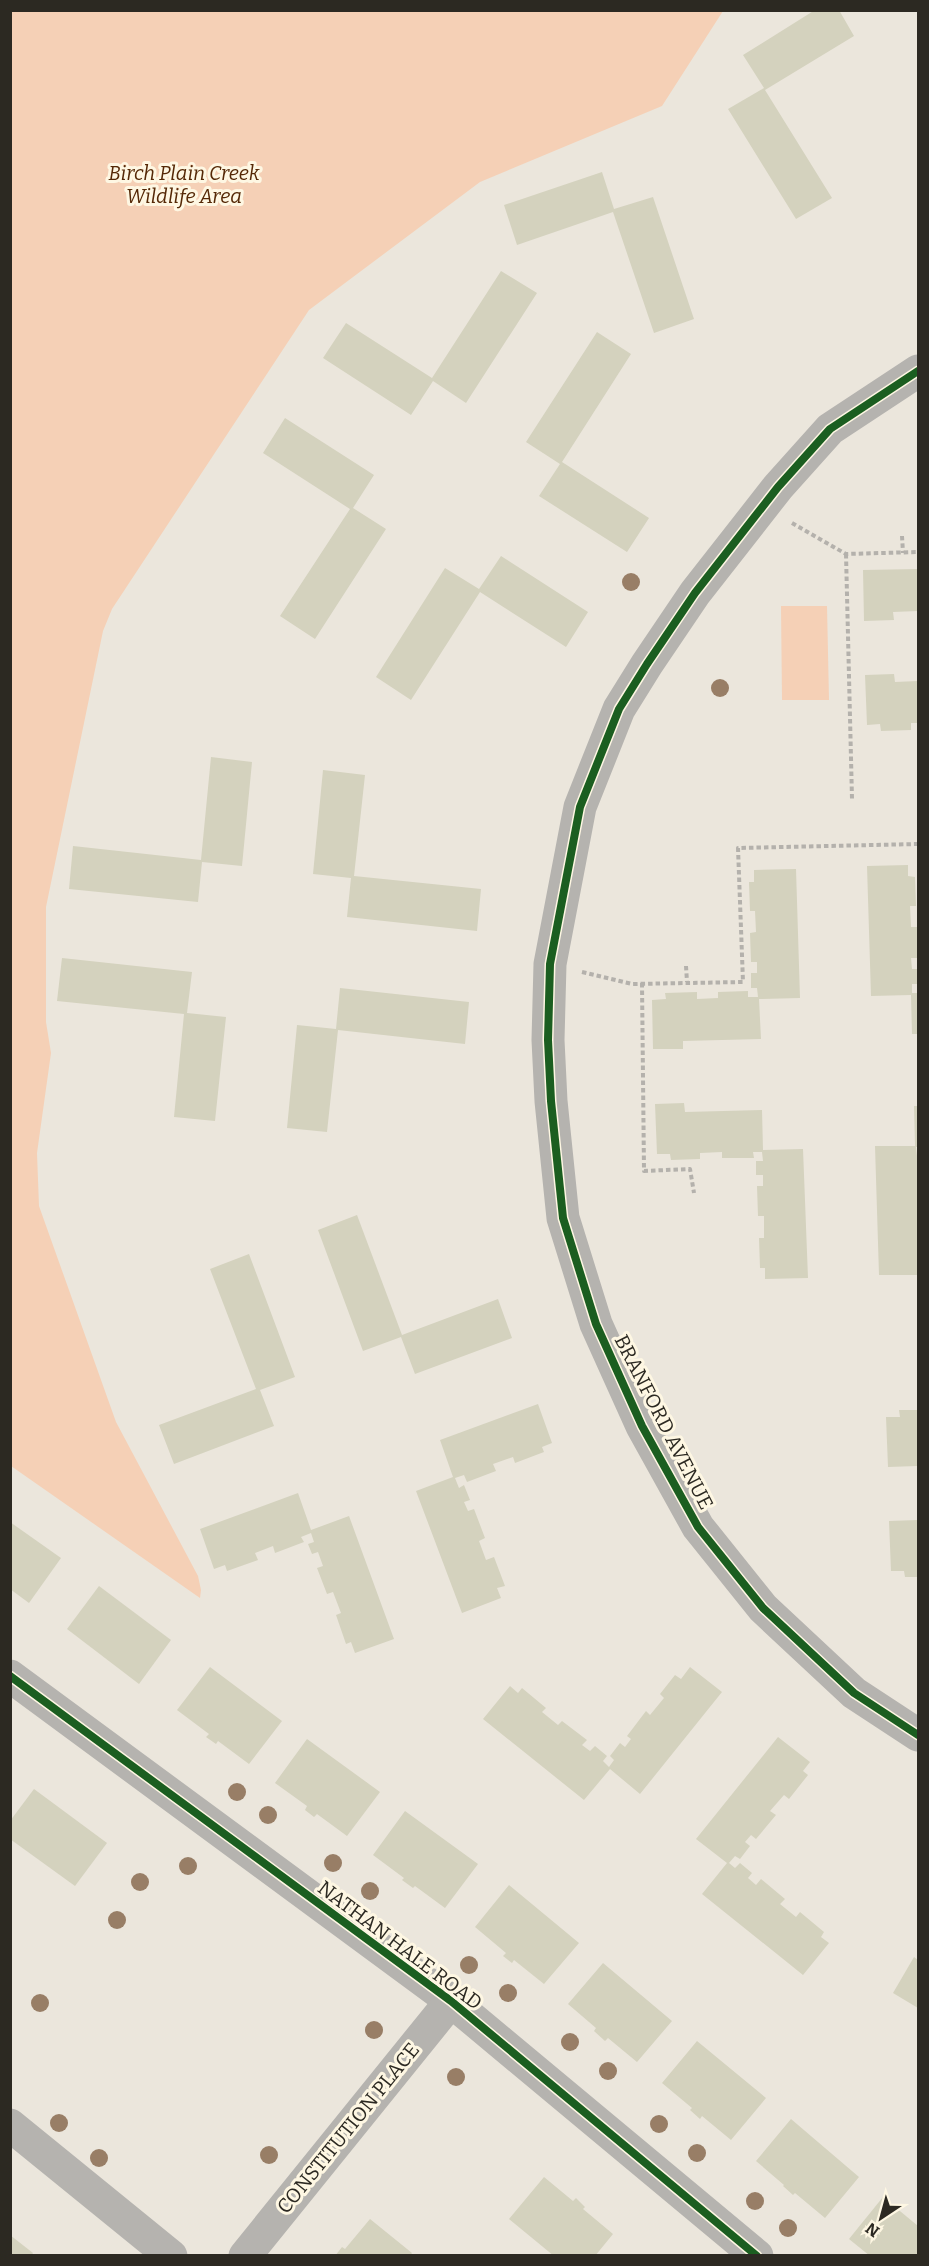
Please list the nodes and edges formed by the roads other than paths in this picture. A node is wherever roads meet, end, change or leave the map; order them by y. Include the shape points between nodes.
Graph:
1 (918, 371) edge
2 (10, 1676) edge
3 (918, 1735) edge
4 (451, 2001) junction
5 (10, 2125) edge
6 (171, 2256) edge
7 (245, 2256) edge
8 (757, 2256) edge

1 - 3 street, BRANFORD AVENUE via 830,429 695,593 619,709 580,807 550,964 548,1040 563,1218 596,1324 642,1426 698,1527 763,1608 854,1693
2 - 4 street, NATHAN HALE ROAD
4 - 7 street, CONSTITUTION PLACE
4 - 8 street, NATHAN HALE ROAD
5 - 6 street

